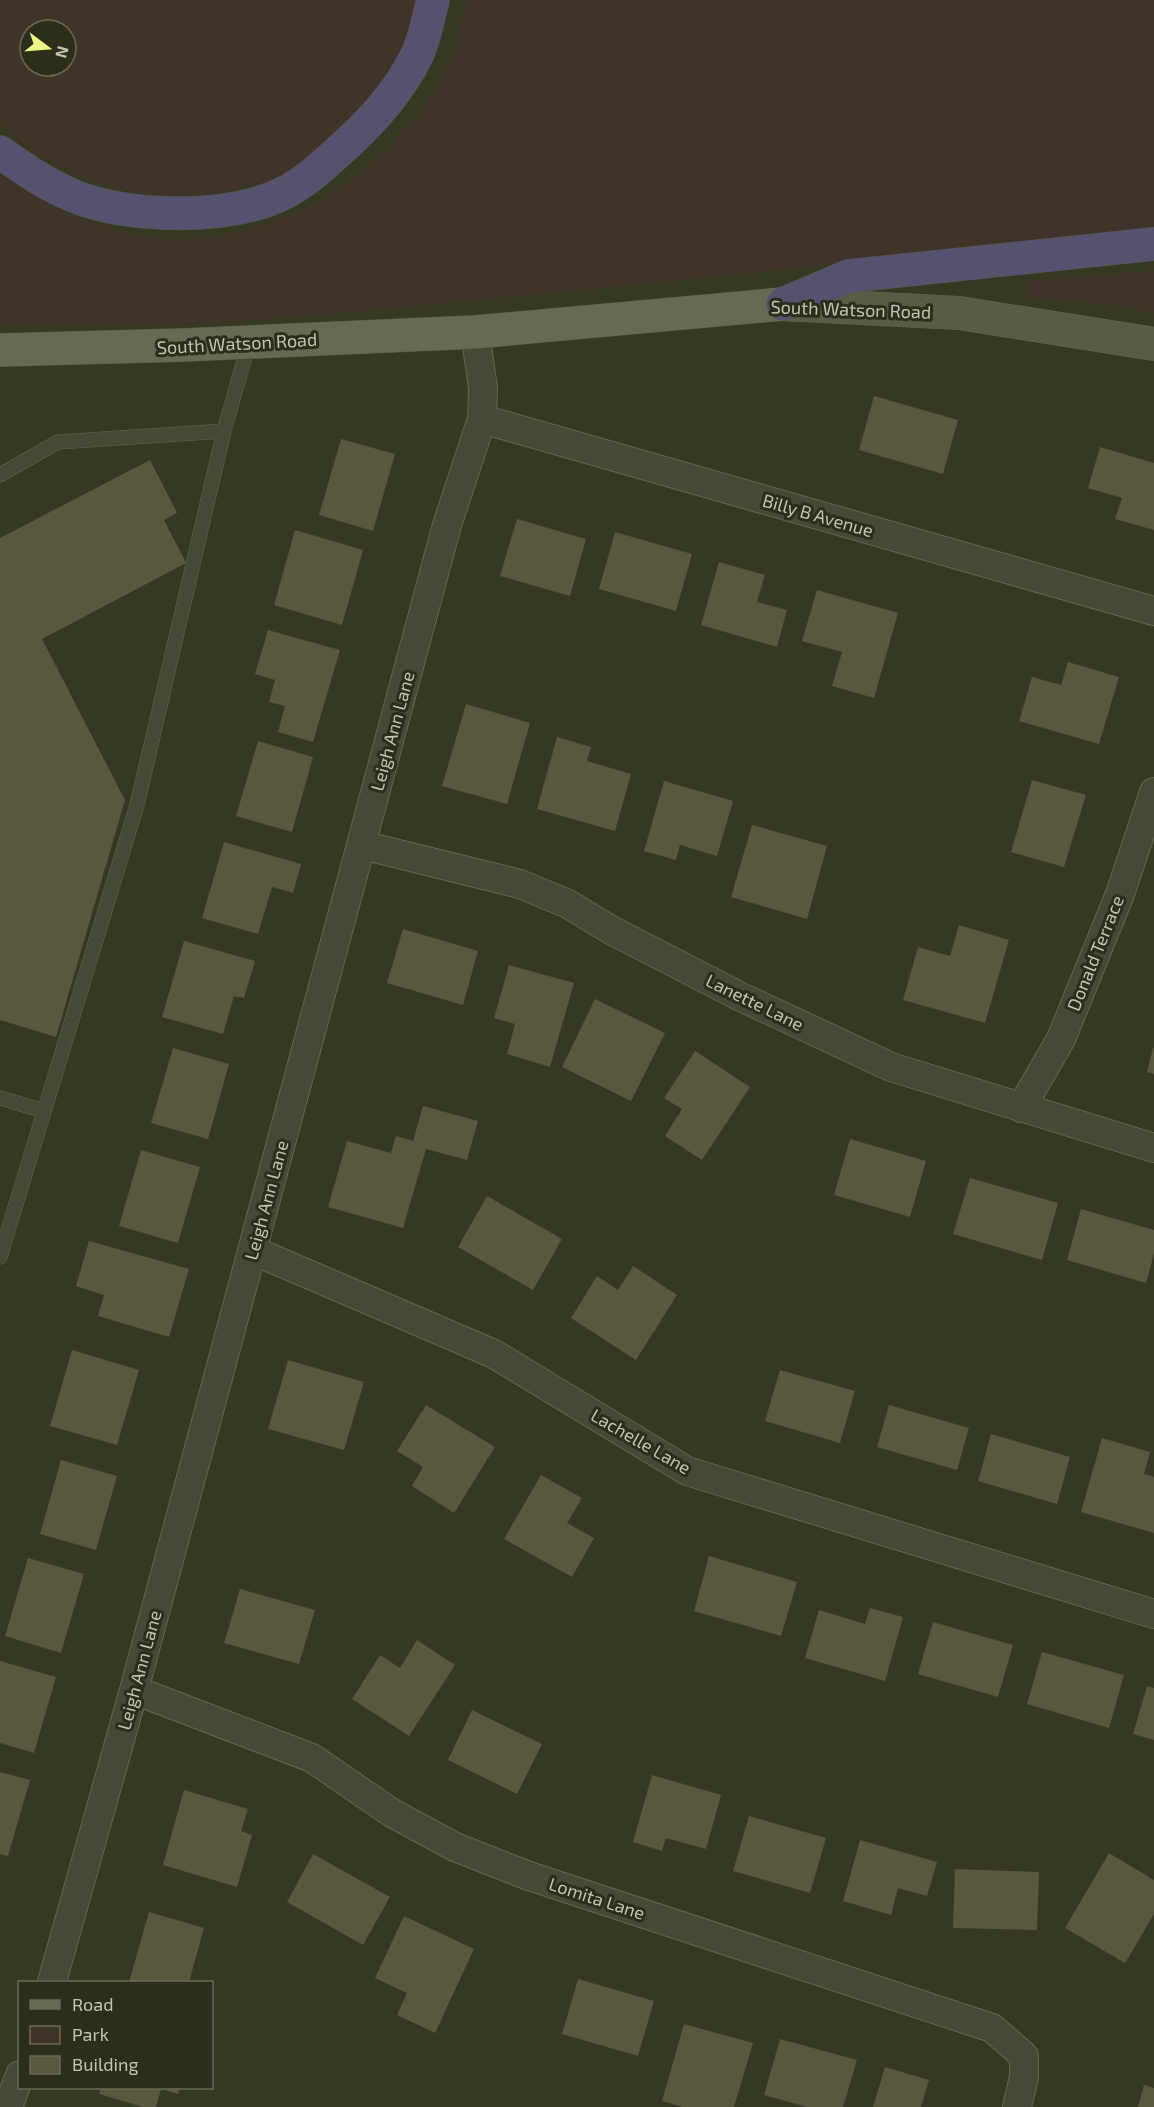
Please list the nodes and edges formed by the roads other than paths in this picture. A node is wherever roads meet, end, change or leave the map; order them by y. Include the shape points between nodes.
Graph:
1 (433, 0) edge
2 (0, 152) edge
3 (1154, 244) edge
4 (783, 304) junction
5 (475, 332) junction
6 (249, 343) junction
7 (1154, 344) edge
8 (7, 354) edge
9 (482, 419) junction
10 (224, 431) junction
11 (0, 474) edge
12 (1154, 610) edge
13 (1154, 792) edge
14 (362, 845) junction
15 (0, 1098) edge
16 (1021, 1107) junction
17 (44, 1111) junction
18 (1154, 1148) edge
19 (252, 1250) junction
20 (0, 1257) edge
21 (1154, 1614) edge
22 (134, 1690) junction
23 (53, 1981) edge
24 (18, 2081) edge
25 (9, 2107) edge
26 (1017, 2107) edge

1 - 2 highway via 417,56 375,118 327,162 285,193 242,208 178,214 111,207 75,197
3 - 4 highway via 849,276
4 - 5 main road, South Watson Road
4 - 7 main road, South Watson Road via 959,313
5 - 6 main road, South Watson Road
5 - 9 street via 483,388
6 - 8 main road, South Watson Road
6 - 10 lane
9 - 12 street, Billy B Avenue
9 - 14 street, Leigh Ann Lane via 447,525
10 - 11 lane via 58,441
10 - 17 lane via 136,805
13 - 16 street, Donald Terrace via 1119,894 1061,1039
14 - 16 street, Lanette Lane via 520,884 568,904 741,997 891,1067
14 - 19 street, Leigh Ann Lane
15 - 17 lane
16 - 18 street, Lanette Lane
17 - 20 lane
19 - 21 street, Lachelle Lane via 494,1354 687,1470
19 - 22 street, Leigh Ann Lane
22 - 23 street, Leigh Ann Lane
22 - 26 street, Lomita Lane via 312,1758 392,1814 455,1847 529,1876 992,2028 1024,2056
24 - 25 street

